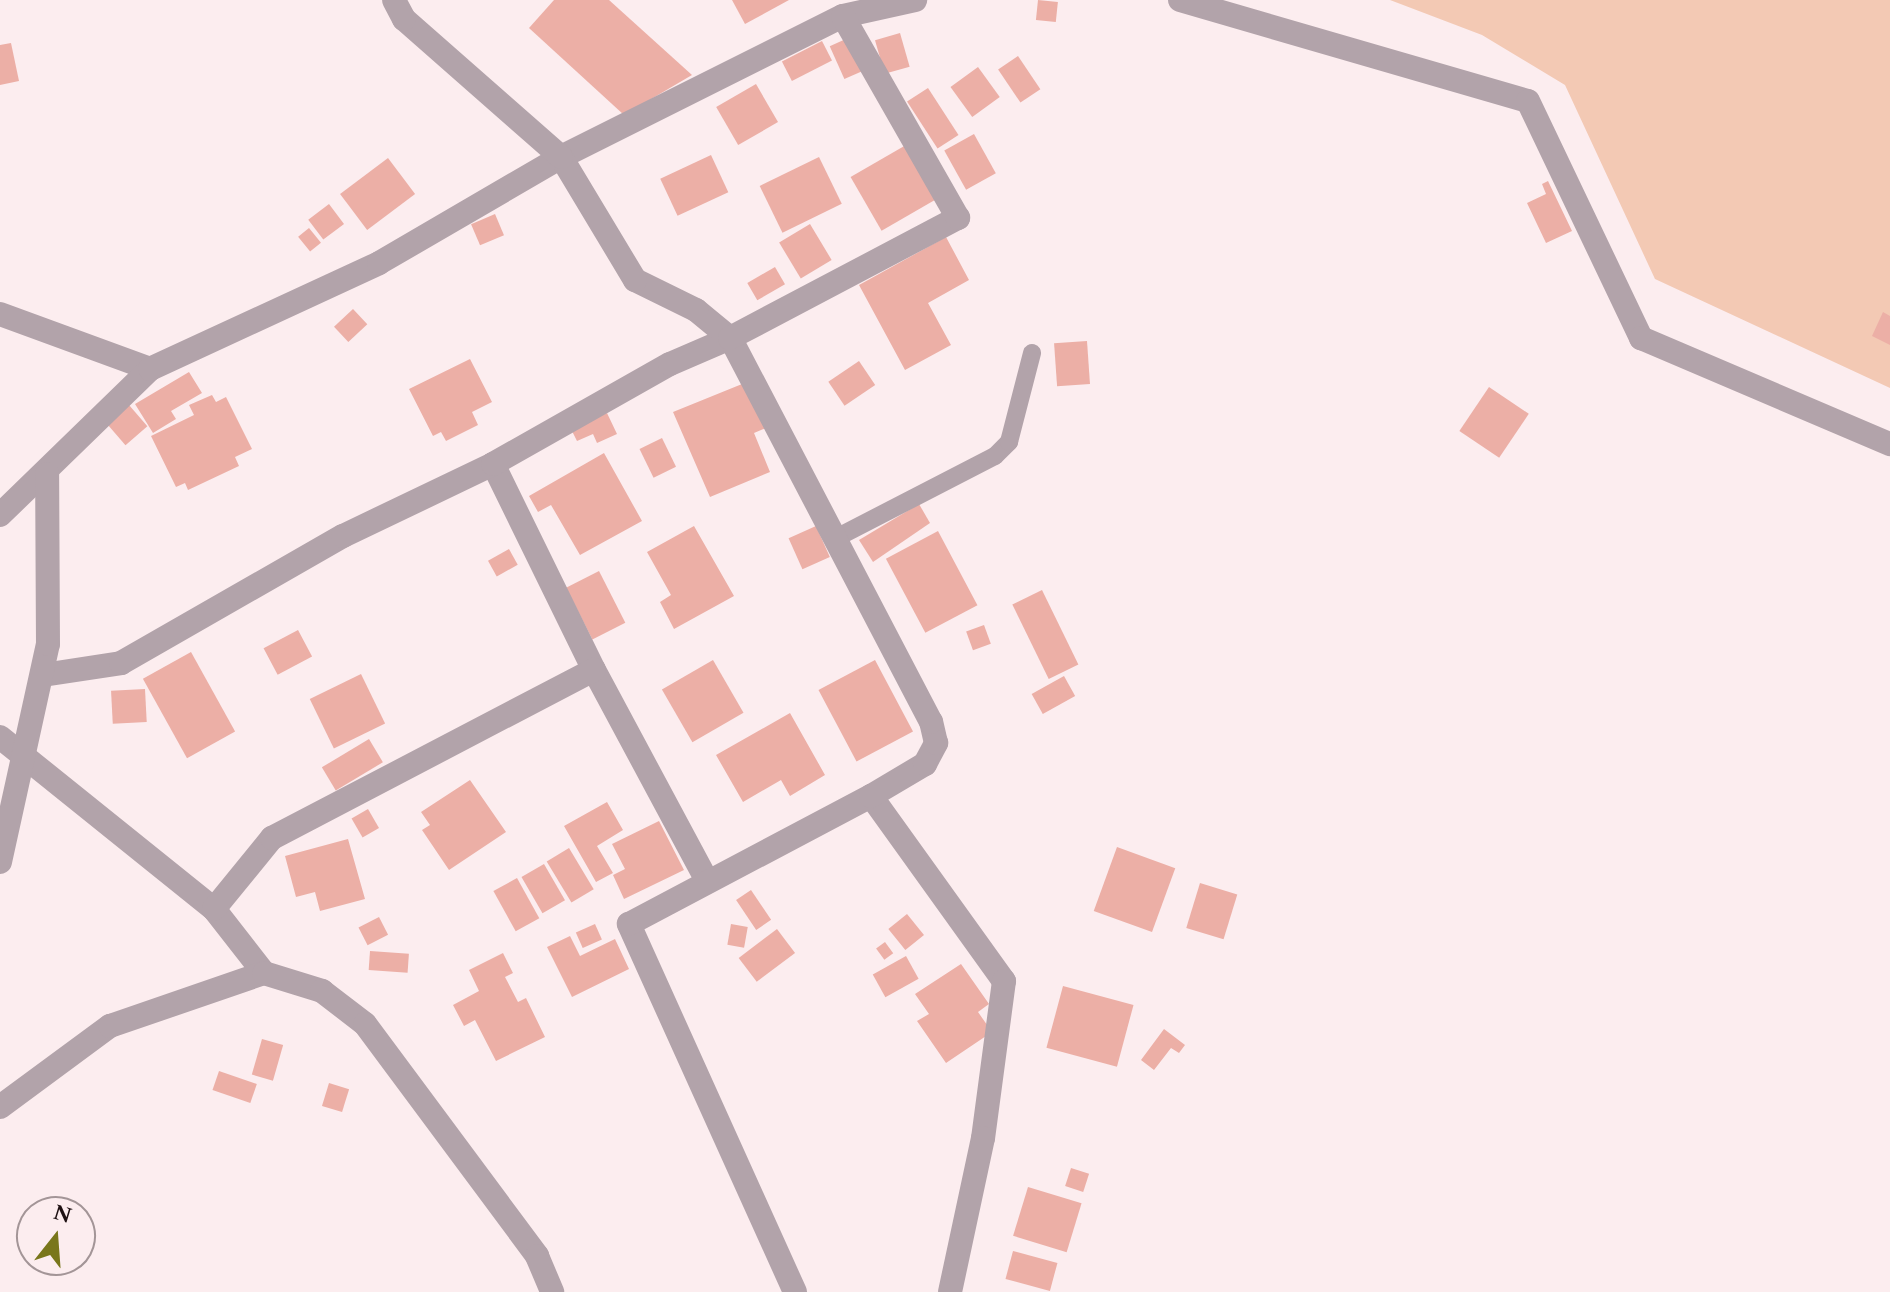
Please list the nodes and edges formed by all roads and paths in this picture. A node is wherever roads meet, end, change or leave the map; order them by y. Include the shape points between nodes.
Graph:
1 (394, 0) edge
2 (915, 0) edge
3 (1180, 0) edge
4 (843, 16) junction
5 (561, 157) junction
6 (0, 314) edge
7 (730, 338) junction
8 (1032, 353) dead end
9 (150, 369) junction
10 (1890, 444) edge
11 (493, 464) junction
12 (47, 474) junction
13 (0, 515) edge
14 (834, 539) junction
15 (594, 670) junction
16 (43, 675) junction
17 (0, 737) edge
18 (27, 754) junction
19 (871, 796) junction
20 (0, 862) edge
21 (707, 881) junction
22 (214, 909) junction
23 (264, 973) junction
24 (0, 1107) edge
25 (552, 1292) edge
26 (795, 1292) edge
27 (950, 1292) edge

1 - 5 street via 404,19
2 - 4 street
3 - 10 street via 1528,101 1641,338
4 - 5 street
4 - 7 street via 958,218
5 - 7 street via 635,280 696,310
5 - 9 street via 379,263
6 - 9 street
7 - 11 street via 670,364
7 - 14 street
8 - 14 lane via 1009,442 995,456
9 - 12 street
11 - 15 street
11 - 16 street via 343,536 121,663
12 - 13 street
12 - 16 street
14 - 19 street via 931,722 936,743 925,764
15 - 21 street
15 - 22 street via 272,838
16 - 18 street
17 - 18 street
18 - 20 street
18 - 22 street
19 - 21 street
19 - 27 street via 1004,981 983,1138
21 - 26 street via 629,924
22 - 23 street
23 - 24 street via 110,1026
23 - 25 street via 322,991 365,1024 537,1256

